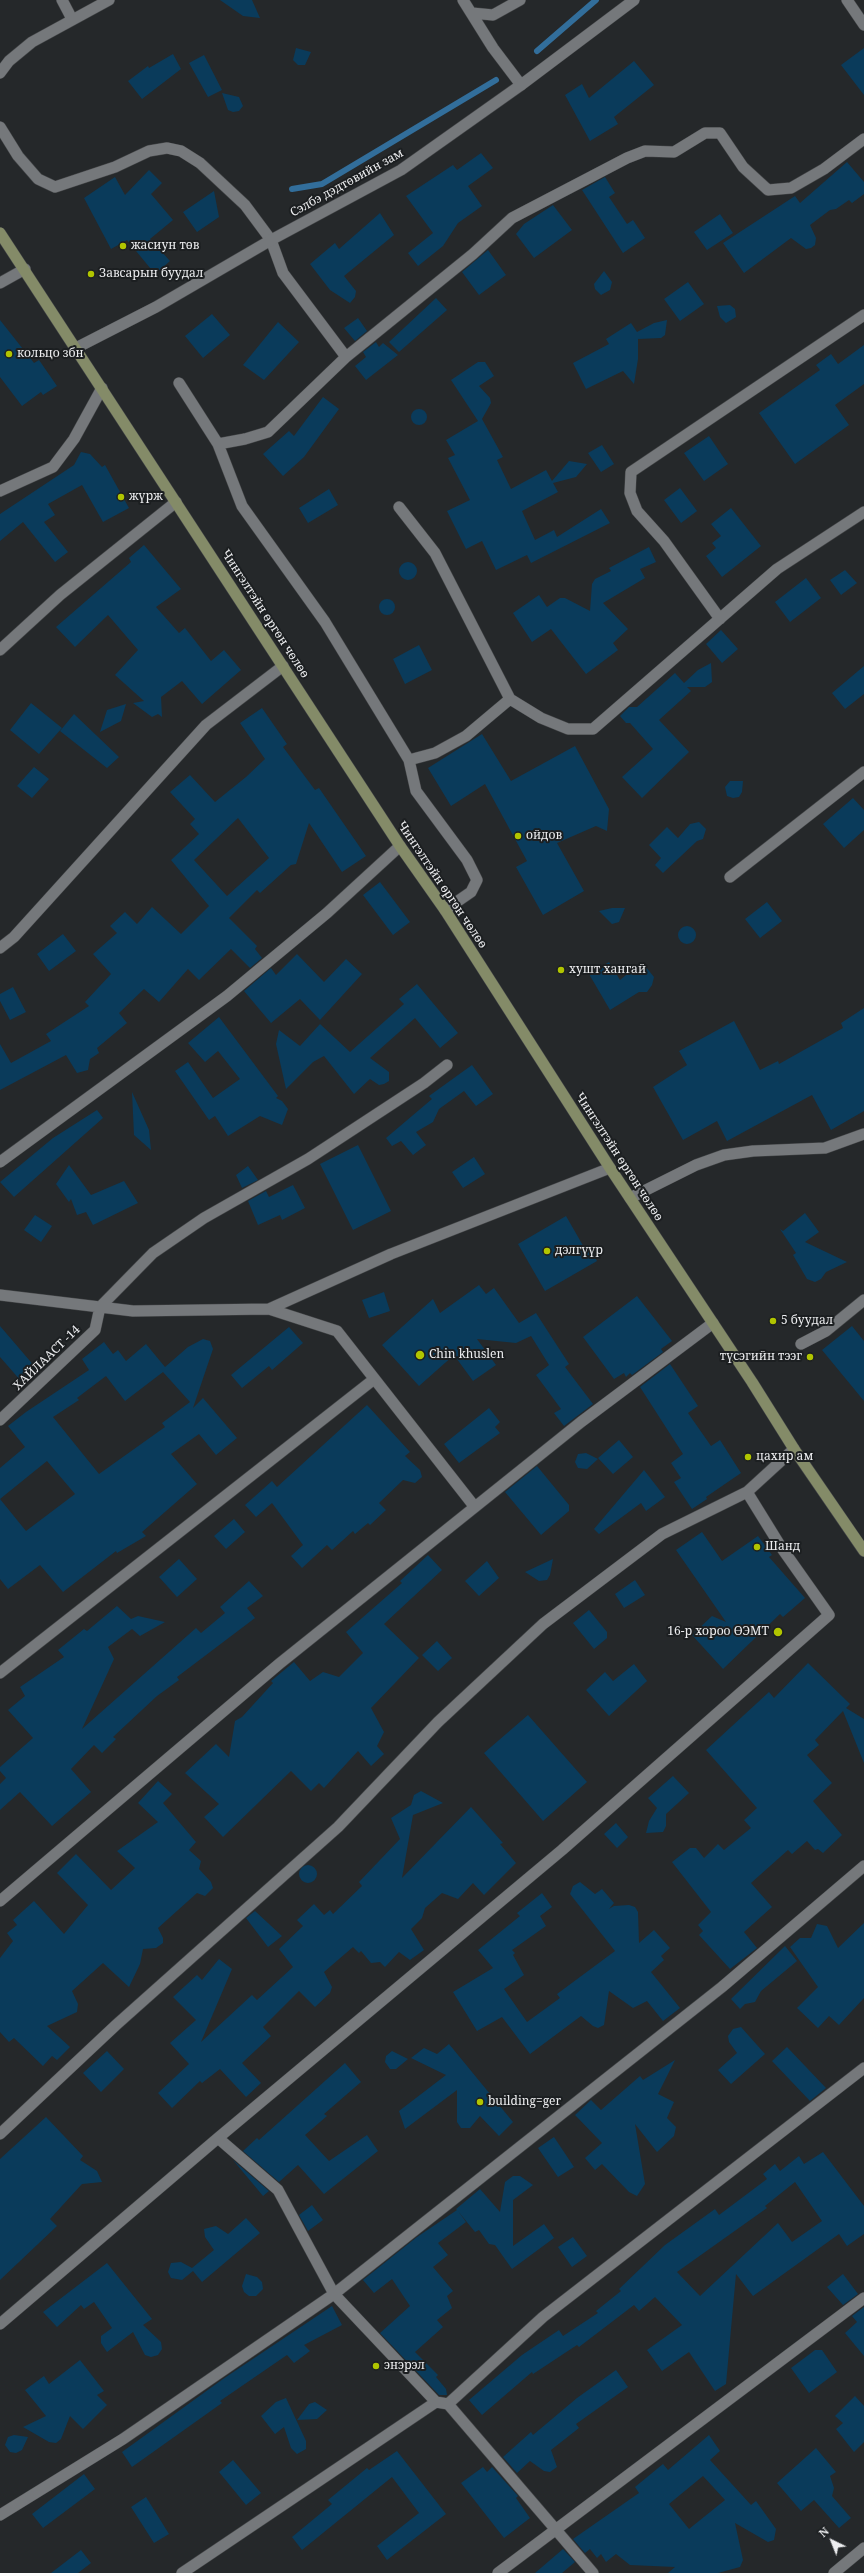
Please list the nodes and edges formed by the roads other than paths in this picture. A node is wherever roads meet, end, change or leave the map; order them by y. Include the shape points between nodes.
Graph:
1 (62, 0) edge
2 (109, 0) edge
3 (464, 0) edge
4 (520, 0) edge
5 (634, 0) edge
6 (847, 0) edge
7 (472, 13) junction
8 (72, 19) junction
9 (864, 25) edge
10 (0, 73) edge
11 (521, 85) junction
12 (0, 127) edge
13 (864, 139) edge
14 (0, 233) edge
15 (271, 240) junction
16 (24, 269) junction
17 (0, 283) edge
18 (864, 315) edge
19 (76, 348) junction
20 (346, 357) junction
21 (179, 383) dead end
22 (102, 388) junction
23 (218, 444) junction
24 (0, 491) edge
25 (176, 502) junction
26 (399, 507) dead end
27 (864, 512) edge
28 (720, 619) junction
29 (0, 650) edge
30 (283, 666) junction
31 (510, 698) junction
32 (409, 760) junction
33 (862, 776) edge
34 (400, 846) junction
35 (730, 878) dead end
36 (445, 910) junction
37 (0, 948) edge
38 (447, 1065) dead end
39 (864, 1134) edge
40 (0, 1162) edge
41 (610, 1168) junction
42 (630, 1198) junction
43 (0, 1295) edge
44 (864, 1300) edge
45 (100, 1307) junction
46 (269, 1310) junction
47 (713, 1323) junction
48 (801, 1344) dead end
49 (373, 1380) junction
50 (0, 1420) edge
51 (794, 1449) junction
52 (747, 1492) junction
53 (474, 1506) junction
54 (864, 1551) edge
55 (0, 1673) edge
56 (864, 1866) edge
57 (0, 1901) edge
58 (864, 2068) edge
59 (0, 2134) edge
60 (218, 2138) junction
61 (334, 2294) junction
62 (864, 2298) edge
63 (0, 2324) edge
64 (436, 2402) junction
65 (448, 2404) junction
66 (0, 2515) edge
67 (556, 2532) junction
68 (864, 2548) edge
69 (182, 2573) edge
70 (498, 2573) edge
71 (593, 2573) edge
72 (834, 2573) edge

1 - 8 street
2 - 8 street
3 - 7 street
4 - 7 street via 493,15
5 - 11 street, Сэлбэ дэдтөвийн зам
6 - 9 street
7 - 11 street via 492,48
8 - 10 street via 32,42 9,61
11 - 15 street, Сэлбэ дэдтөвийн зам via 401,170
12 - 15 street via 18,156 38,179 55,187 115,167 149,151 167,148 181,150 200,163 245,205
13 - 20 street via 824,169 791,188 768,190 743,167 720,133 705,133 674,152 645,151 627,158 512,218 473,254
14 - 16 main road, Чингэлтэйн өргөн чөлөө
15 - 19 street, Сэлбэ дэдтөвийн зам via 156,307
15 - 20 street via 283,273
16 - 17 street
16 - 19 main road, Чингэлтэйн өргөн чөлөө
18 - 28 street via 631,472 630,493 637,511 664,541
19 - 22 main road, Чингэлтэйн өргөн чөлөө
20 - 23 street via 268,432
21 - 23 street
22 - 24 street via 74,439 53,467
22 - 25 main road, Чингэлтэйн өргөн чөлөө
23 - 32 street via 242,506 325,622
25 - 29 street via 60,595
25 - 30 main road, Чингэлтэйн өргөн чөлөө
26 - 31 street via 434,553
27 - 28 street via 777,569
28 - 31 street via 594,729 568,729 541,718
30 - 34 main road, Чингэлтэйн өргөн чөлөө
30 - 37 street via 206,725 24,926
31 - 32 street via 466,736 435,753
32 - 36 street via 416,791 467,860 477,880 471,892
33 - 35 street
34 - 36 main road, Чингэлтэйн өргөн чөлөө
34 - 40 street via 327,913 227,996
36 - 41 main road, Чингэлтэйн өргөн чөлөө
38 - 45 street via 424,1083 308,1159 204,1218 153,1253
39 - 42 street via 825,1148 724,1155 696,1165
41 - 42 main road, Чингэлтэйн өргөн чөлөө
41 - 46 street via 391,1254
42 - 47 main road, Чингэлтэйн өргөн чөлөө
43 - 45 street
44 - 48 street via 826,1331
45 - 46 street via 133,1311
45 - 50 street, ХАЙЛААСТ -14 via 95,1330
46 - 49 street via 337,1331
47 - 51 main road, Чингэлтэйн өргөн чөлөө
47 - 53 street
49 - 53 street
49 - 55 street
51 - 52 street
51 - 54 main road, Чингэлтэйн өргөн чөлөө
52 - 59 street via 662,1534 543,1624 438,1722 338,1827 116,2025
52 - 60 street via 781,1547 829,1615 562,1850
53 - 57 street via 356,1605 279,1664
56 - 61 street via 722,1987
58 - 65 street via 543,2317
60 - 61 street via 278,2190
60 - 63 street
61 - 64 street
61 - 66 street via 123,2439
62 - 67 street
64 - 65 street
64 - 69 street
65 - 67 street
67 - 70 street
67 - 71 street
68 - 72 street

